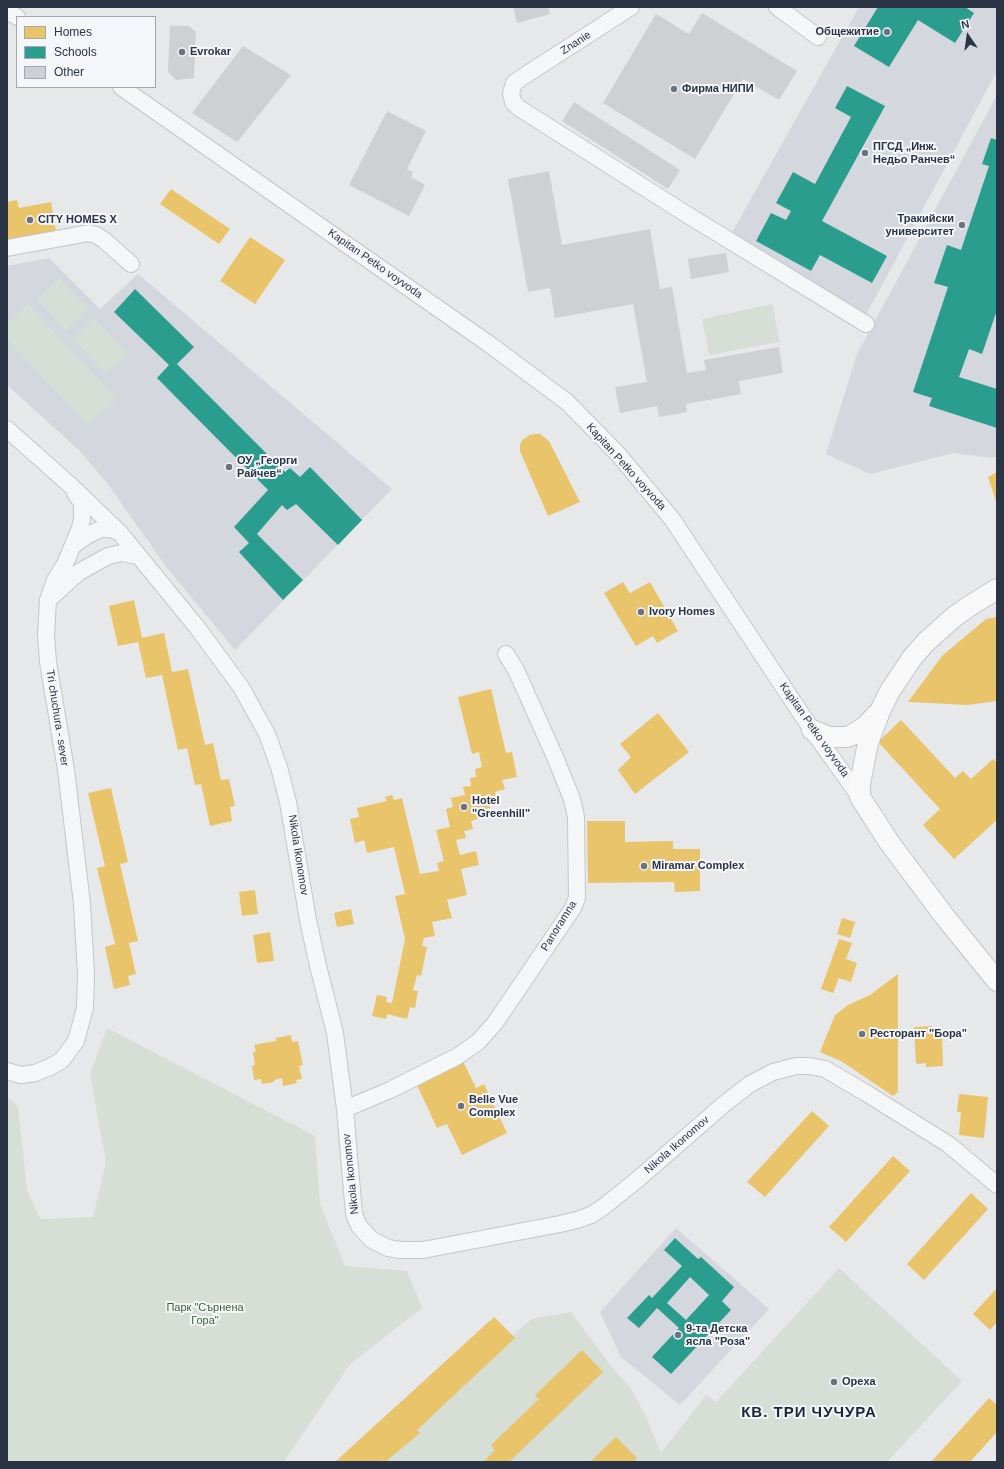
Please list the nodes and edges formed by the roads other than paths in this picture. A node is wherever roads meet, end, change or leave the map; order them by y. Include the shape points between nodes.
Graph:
1 (631, 7) edge
2 (777, 7) edge
3 (7, 11) edge
4 (16, 16) edge
5 (818, 37) dead end
6 (122, 88) edge
7 (7, 248) edge
8 (131, 264) dead end
9 (866, 324) dead end
10 (7, 429) edge
11 (70, 485) junction
12 (120, 533) junction
13 (75, 544) junction
14 (108, 556) junction
15 (138, 556) junction
16 (997, 589) edge
17 (48, 600) junction
18 (506, 654) dead end
19 (880, 711) junction
20 (812, 730) junction
21 (860, 797) junction
22 (997, 981) edge
23 (7, 1071) edge
24 (345, 1109) junction
25 (997, 1185) edge

1 - 9 street, Znanie via 520,78 514,84 511,93 513,102 686,214
2 - 5 street
3 - 4 street
6 - 20 street, Kapitan Petko voyvoda via 489,344 567,402 618,454 672,519
7 - 8 street via 89,233 104,240
10 - 11 street
11 - 12 street
11 - 13 street, Tri chuchura - sever via 83,509
12 - 13 street via 112,529 101,529
12 - 14 street via 120,546
12 - 15 street
13 - 17 street, Tri chuchura - sever via 55,580
14 - 15 street via 122,553
14 - 17 street via 79,572
15 - 24 street, Nikola Ikonomov via 196,626 241,687 259,717 274,750 288,802 308,920 335,1033
16 - 19 main road via 954,617 926,642 900,675
17 - 23 street, Tri chuchura - sever via 48,662 66,770 82,904 85,1008 76,1041 62,1060 35,1074 20,1075
18 - 24 street, Panoramna via 516,670 572,799 576,817 577,898 573,908 499,1016 478,1042 458,1056
19 - 20 main road via 866,726 852,735 841,738 829,737
19 - 21 main road via 868,743 861,773
20 - 21 street, Kapitan Petko voyvoda
21 - 22 main road, Kapitan Petko voyvoda via 889,842
24 - 25 street, Nikola Ikonomov via 356,1220 363,1232 372,1240 388,1248 400,1250 447,1246 560,1224 591,1215 637,1180 750,1084 774,1072 796,1066 825,1069 873,1097 948,1144

